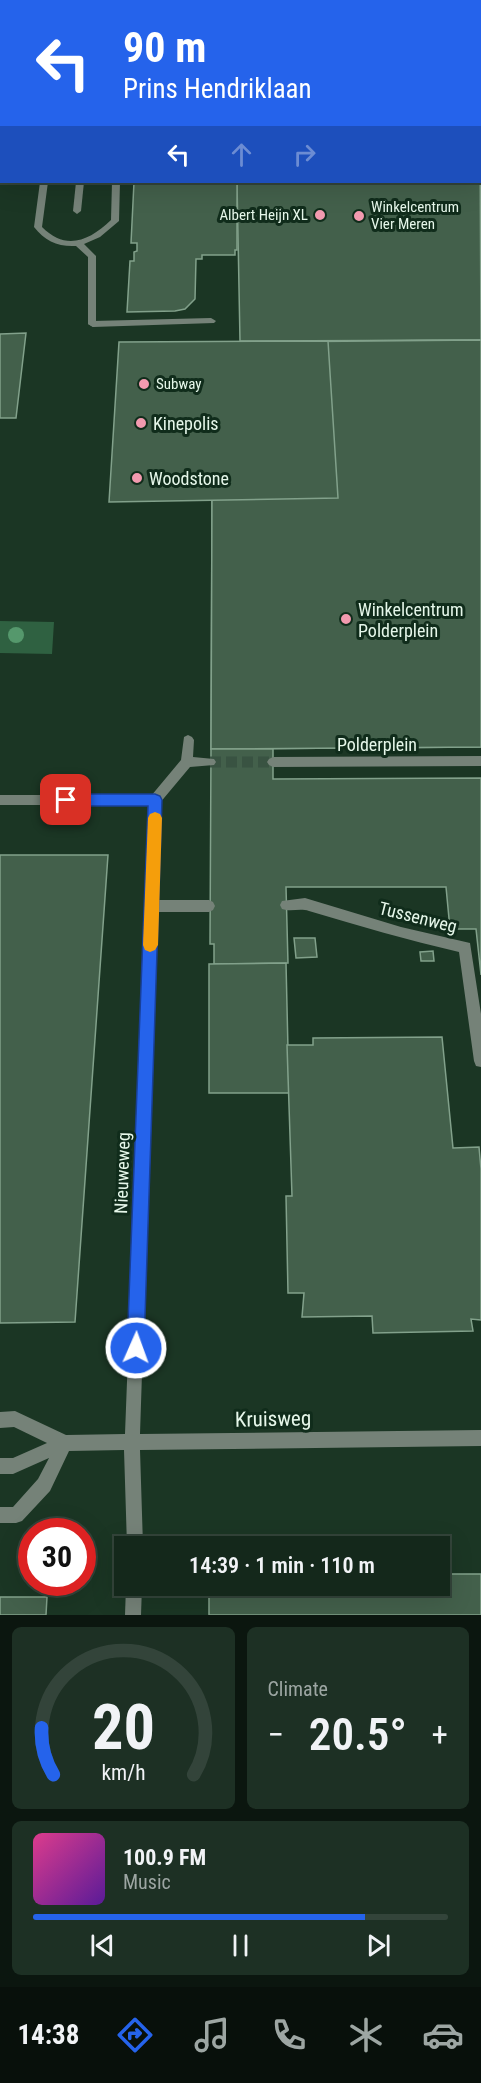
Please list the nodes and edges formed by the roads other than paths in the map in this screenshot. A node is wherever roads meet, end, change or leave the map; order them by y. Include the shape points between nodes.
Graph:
1 (44, 183) edge
2 (81, 183) edge
3 (116, 183) edge
4 (77, 211) dead end
5 (79, 243) junction
6 (211, 321) dead end
7 (188, 740) dead end
8 (481, 761) edge
9 (187, 762) junction
10 (210, 762) tunnel mouth
11 (273, 762) tunnel mouth
12 (0, 800) edge
13 (155, 800) junction
14 (286, 905) dead end
15 (152, 906) junction
16 (210, 906) dead end
17 (481, 1061) edge
18 (0, 1419) edge
19 (481, 1438) edge
20 (65, 1443) junction
21 (132, 1443) junction
22 (0, 1466) edge
23 (0, 1515) edge
24 (135, 1536) edge
25 (134, 1596) edge
26 (133, 1615) edge

1 - 5 street via 38,227 57,242
2 - 4 street
3 - 5 street via 115,221 102,235
5 - 6 street via 92,256 93,324
7 - 9 street
8 - 11 street, Polderplein
9 - 10 street
9 - 13 street
12 - 13 street
13 - 15 street, Nieuweweg
14 - 17 street, Tussenweg via 305,904 401,933 465,947
15 - 16 street
15 - 21 street, Nieuweweg
18 - 20 street, Kruisweg via 15,1419
19 - 21 street, Kruisweg
20 - 21 street, Kruisweg
20 - 22 street, Kruisweg via 13,1466
20 - 23 street via 44,1485 16,1515
21 - 24 street, Nieuweweg
25 - 26 street

